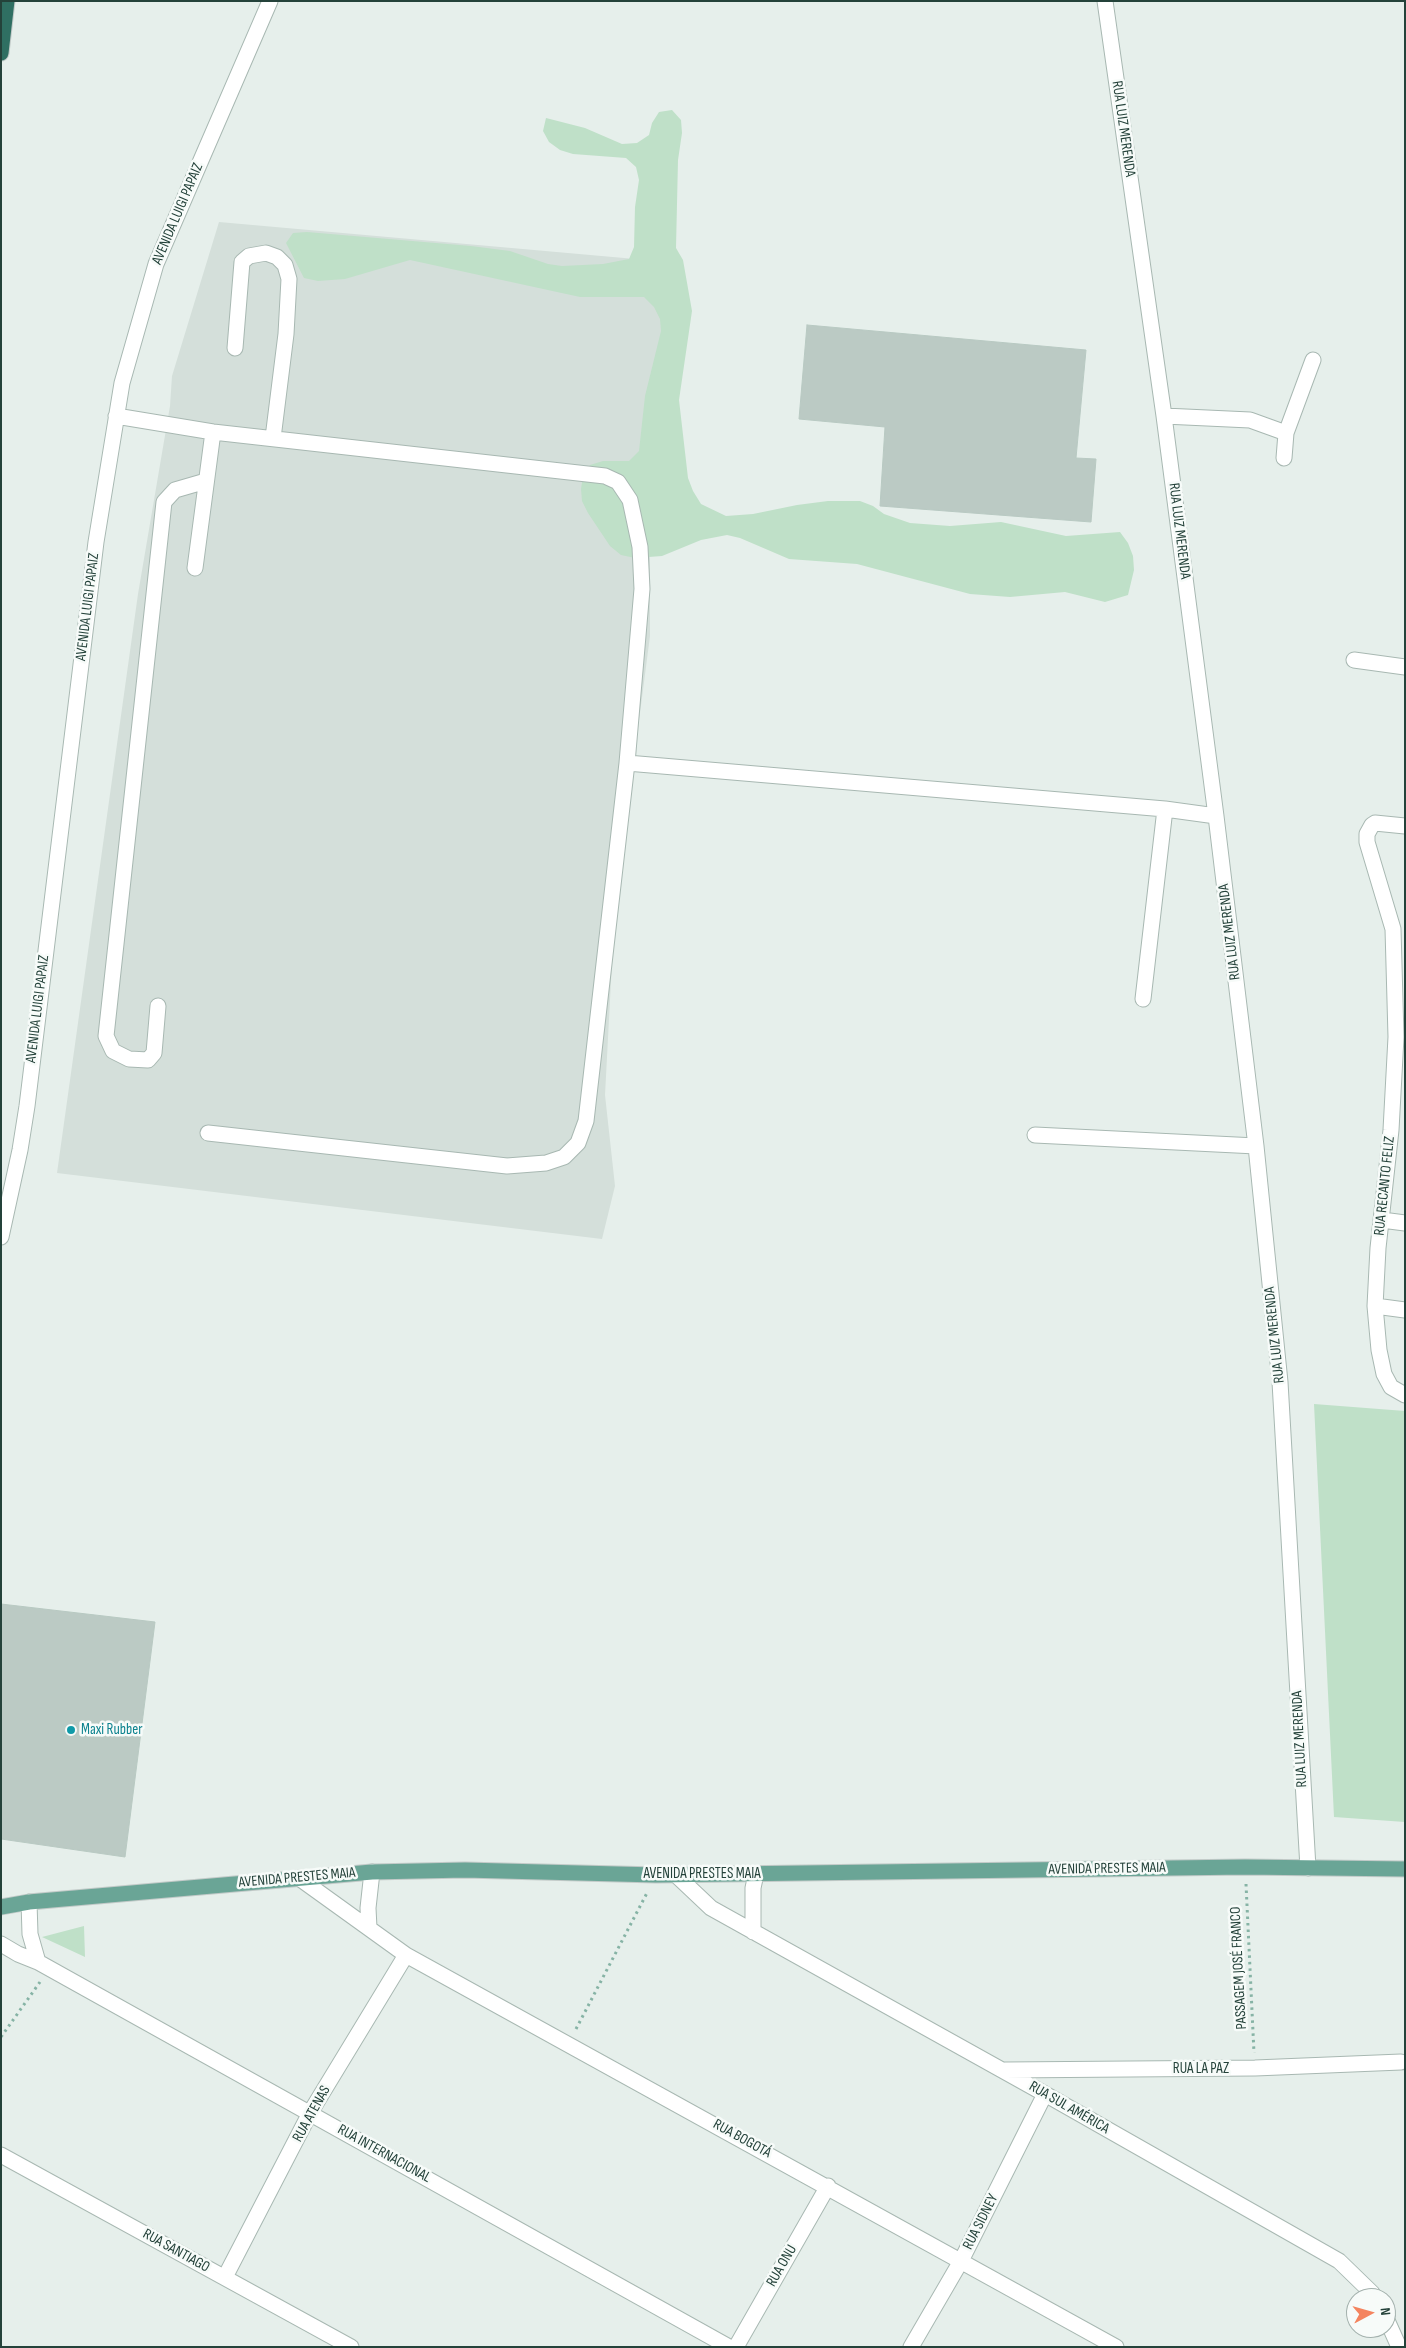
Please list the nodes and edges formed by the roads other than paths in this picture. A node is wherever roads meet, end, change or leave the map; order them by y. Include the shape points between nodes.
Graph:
1 (7, 1) edge
2 (270, 1) edge
3 (1105, 1) edge
4 (1, 54) edge
5 (235, 348) dead end
6 (1313, 360) dead end
7 (116, 416) junction
8 (1164, 416) junction
9 (213, 432) junction
10 (1286, 433) junction
11 (273, 438) junction
12 (1284, 458) dead end
13 (206, 481) junction
14 (195, 568) dead end
15 (1354, 660) dead end
16 (1405, 667) edge
17 (627, 763) junction
18 (1165, 809) junction
19 (1216, 816) junction
20 (1405, 826) edge
21 (1399, 930) edge
22 (1143, 999) dead end
23 (158, 1006) dead end
24 (1400, 1037) edge
25 (1398, 1131) edge
26 (208, 1133) dead end
27 (1035, 1135) dead end
28 (1256, 1146) junction
29 (1382, 1220) junction
30 (1405, 1223) edge
31 (1, 1237) edge
32 (1375, 1306) junction
33 (1405, 1310) edge
34 (1405, 1395) edge
35 (1308, 1868) junction
36 (1405, 1869) edge
37 (372, 1872) junction
38 (675, 1874) junction
39 (756, 1874) junction
40 (299, 1878) junction
41 (29, 1902) junction
42 (1, 1907) edge
43 (369, 1928) junction
44 (753, 1932) junction
45 (1, 1944) edge
46 (406, 1954) junction
47 (44, 1965) junction
48 (1401, 2062) dead end
49 (1002, 2070) junction
50 (1045, 2094) junction
51 (310, 2113) junction
52 (1, 2155) edge
53 (828, 2186) junction
54 (961, 2261) junction
55 (225, 2277) junction
56 (1368, 2288) edge
57 (351, 2347) edge
58 (729, 2347) edge
59 (736, 2347) edge
60 (910, 2347) edge
61 (1116, 2347) edge

1 - 4 highway
2 - 7 street, AVENIDA LUIGI PAPAIZ via 156,264 122,383
3 - 8 street, RUA LUIZ MERENDA
5 - 11 street via 242,262 249,256 266,253 277,257 285,265 289,278 286,334
6 - 10 street
7 - 9 street
7 - 31 street, AVENIDA LUIGI PAPAIZ via 96,542 20,1150
8 - 10 street via 1250,420
8 - 19 street, RUA LUIZ MERENDA
9 - 11 street
9 - 13 street
10 - 12 street
11 - 17 street via 605,476 618,482 630,500 637,527 642,589
13 - 14 street
13 - 23 street via 175,490 164,502 106,1036 113,1051 129,1059 148,1060 154,1053
15 - 16 street
17 - 18 street
17 - 26 street via 586,1121 578,1143 564,1157 546,1163 507,1166
18 - 19 street
18 - 22 street
19 - 28 street, RUA LUIZ MERENDA
20 - 21 street, RUA RECANTO FELIZ via 1375,823 1367,834
21 - 24 street, RUA RECANTO FELIZ
24 - 25 street, RUA RECANTO FELIZ
25 - 29 street, RUA RECANTO FELIZ
27 - 28 street
28 - 35 street, RUA LUIZ MERENDA via 1280,1382
29 - 30 street
29 - 32 street, RUA RECANTO FELIZ
32 - 33 street
32 - 34 street, RUA RECANTO FELIZ via 1384,1374 1391,1387
35 - 36 main road, AVENIDA PRESTES MAIA
35 - 39 main road, AVENIDA PRESTES MAIA
37 - 38 main road, AVENIDA PRESTES MAIA via 465,1870
37 - 40 main road, AVENIDA PRESTES MAIA
37 - 43 street
38 - 39 main road, AVENIDA PRESTES MAIA
38 - 44 street, RUA SUL AMÉRICA via 710,1908
39 - 44 street
40 - 41 main road, AVENIDA PRESTES MAIA
40 - 43 street, RUA BOGOTÁ
41 - 42 main road, AVENIDA PRESTES MAIA
41 - 47 street via 30,1934
43 - 46 street, RUA BOGOTÁ
44 - 49 street, RUA SUL AMÉRICA
45 - 47 street, RUA INTERNACIONAL
46 - 51 street, RUA ATENAS
46 - 53 street, RUA BOGOTÁ
47 - 51 street, RUA INTERNACIONAL
48 - 49 street, RUA LA PAZ via 1255,2068
49 - 50 street, RUA SUL AMÉRICA
50 - 54 street, RUA SIDNEY
50 - 56 street, RUA SUL AMÉRICA via 1339,2261
51 - 55 street, RUA ATENAS
51 - 58 street, RUA INTERNACIONAL
52 - 55 street, RUA SANTIAGO
53 - 54 street, RUA BOGOTÁ
53 - 59 street, RUA ONU
54 - 60 street, RUA SIDNEY
54 - 61 street, RUA BOGOTÁ
55 - 57 street, RUA SANTIAGO

